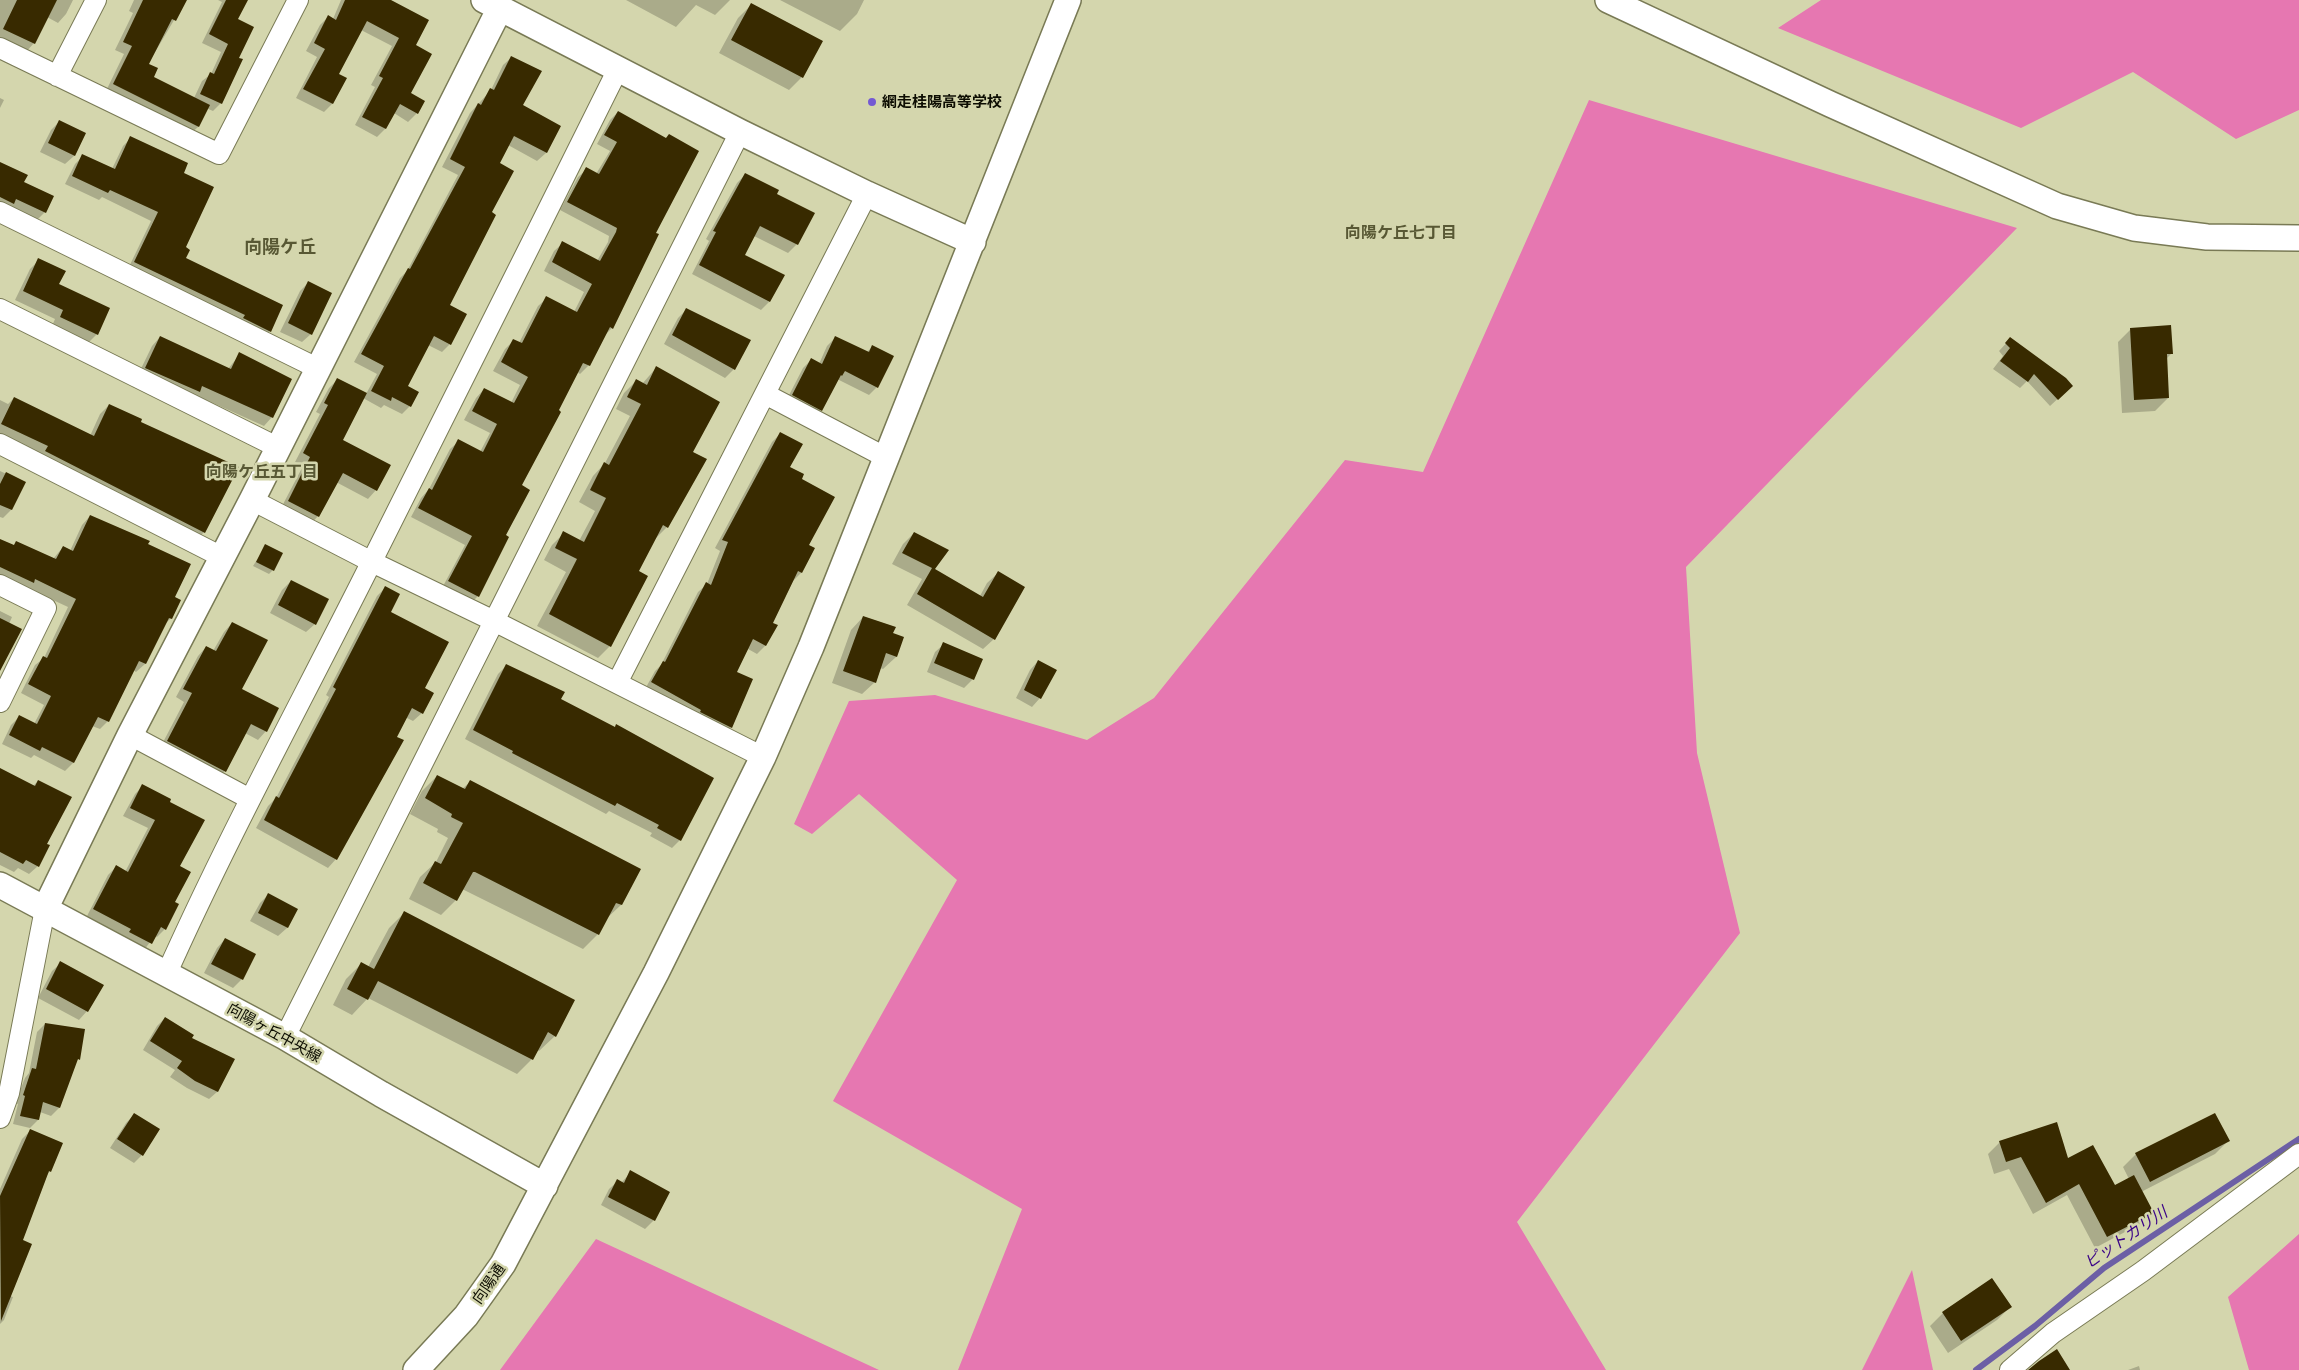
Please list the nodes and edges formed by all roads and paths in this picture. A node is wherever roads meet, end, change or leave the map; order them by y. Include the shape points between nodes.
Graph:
1 (96, 0) edge
2 (298, 0) edge
3 (1068, 0) edge
4 (1608, 0) edge
5 (492, 4) edge
6 (0, 48) edge
7 (618, 70) junction
8 (58, 76) junction
9 (740, 132) junction
10 (867, 194) junction
11 (0, 212) edge
12 (2299, 238) edge
13 (973, 242) junction
14 (0, 309) edge
15 (317, 368) junction
16 (765, 394) junction
17 (0, 444) edge
18 (277, 447) junction
19 (885, 457) junction
20 (252, 500) junction
21 (222, 557) junction
22 (372, 562) junction
23 (0, 585) edge
24 (494, 621) junction
25 (618, 683) junction
26 (0, 702) edge
27 (130, 735) junction
28 (763, 756) junction
29 (250, 799) junction
30 (0, 885) edge
31 (45, 909) junction
32 (166, 975) junction
33 (285, 1037) junction
34 (0, 1118) edge
35 (2299, 1154) edge
36 (545, 1186) junction
37 (416, 1370) edge
38 (2010, 1370) edge

1 - 8 street
2 - 8 street via 219,154
3 - 13 street, 向陽通
4 - 12 street via 2058,206 2134,228 2207,237
5 - 7 street
5 - 15 street
6 - 8 street
7 - 9 street
7 - 22 street
9 - 10 street
9 - 24 street
10 - 13 street
10 - 16 street
11 - 15 street
13 - 19 street, 向陽通
14 - 18 street
15 - 18 street
16 - 19 street
16 - 25 street
17 - 21 street
18 - 20 street
19 - 28 street, 向陽通 via 811,647
20 - 21 street
20 - 22 street
21 - 27 street
22 - 24 street
22 - 29 street
23 - 26 street via 46,608
24 - 25 street
24 - 33 street
25 - 28 street
27 - 29 street
27 - 31 street
28 - 36 street, 向陽通 via 656,973
29 - 32 street
30 - 31 street, 向陽ヶ丘中央線
31 - 32 street, 向陽ヶ丘中央線
31 - 34 street via 9,1093
32 - 33 street, 向陽ヶ丘中央線
33 - 36 street, 向陽ヶ丘中央線
35 - 38 street via 2143,1271 2053,1333
36 - 37 street, 向陽通 via 503,1264 466,1316

